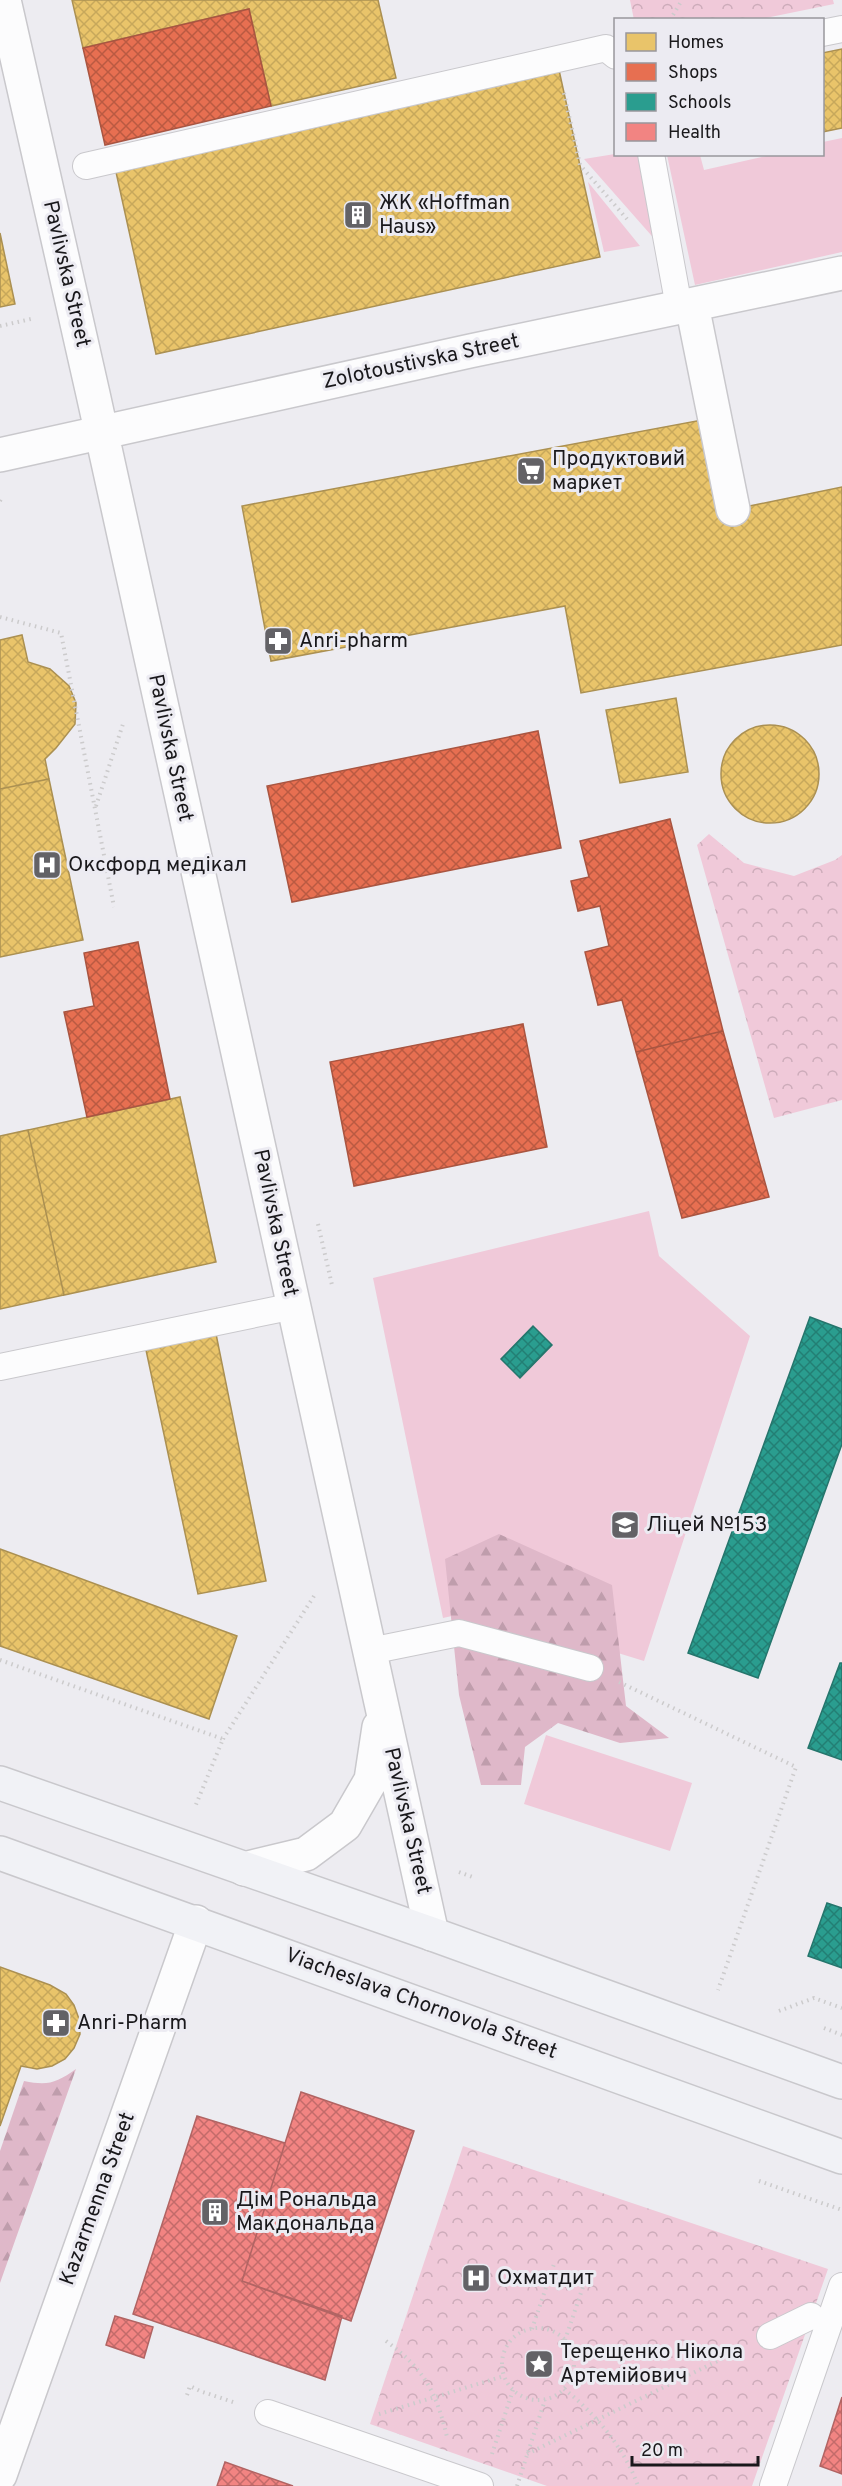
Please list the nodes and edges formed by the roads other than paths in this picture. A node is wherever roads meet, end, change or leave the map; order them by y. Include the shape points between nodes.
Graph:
1 (4, 0) edge
2 (842, 29) edge
3 (824, 33) edge
4 (6, 36) edge
5 (614, 55) edge
6 (651, 156) edge
7 (86, 166) dead end
8 (842, 273) edge
9 (686, 306) junction
10 (101, 433) junction
11 (0, 455) edge
12 (733, 509) dead end
13 (294, 1306) junction
14 (0, 1367) edge
15 (370, 1651) junction
16 (590, 1668) road end
17 (382, 1708) junction
18 (0, 1782) edge
19 (0, 1853) edge
20 (244, 1869) junction
21 (196, 1922) junction
22 (432, 1934) junction
23 (842, 2082) edge
24 (842, 2157) edge
25 (842, 2286) edge
26 (811, 2316) dead end
27 (770, 2336) road end
28 (268, 2413) dead end
29 (0, 2475) edge
30 (485, 2475) edge
31 (773, 2486) edge

1 - 4 street, Pavlivska Street
2 - 3 lane
4 - 10 street, Pavlivska Street
5 - 7 lane via 606,48
6 - 9 lane
8 - 9 street, Zolotoustivska Street
9 - 10 street, Zolotoustivska Street
9 - 12 street
10 - 11 street, Zolotoustivska Street
10 - 13 street, Pavlivska Street
13 - 14 lane
13 - 15 street, Pavlivska Street
15 - 16 lane via 459,1632
15 - 17 street, Pavlivska Street
17 - 20 street, Pavlivska Street via 371,1780 345,1826 306,1854
17 - 22 street, Pavlivska Street
18 - 20 main road
19 - 21 main road, Viacheslava Chornovola Street
20 - 22 main road
21 - 24 main road, Viacheslava Chornovola Street
21 - 29 street, Kazarmenna Street
22 - 23 main road
25 - 31 lane
26 - 27 lane
28 - 30 lane via 453,2476

